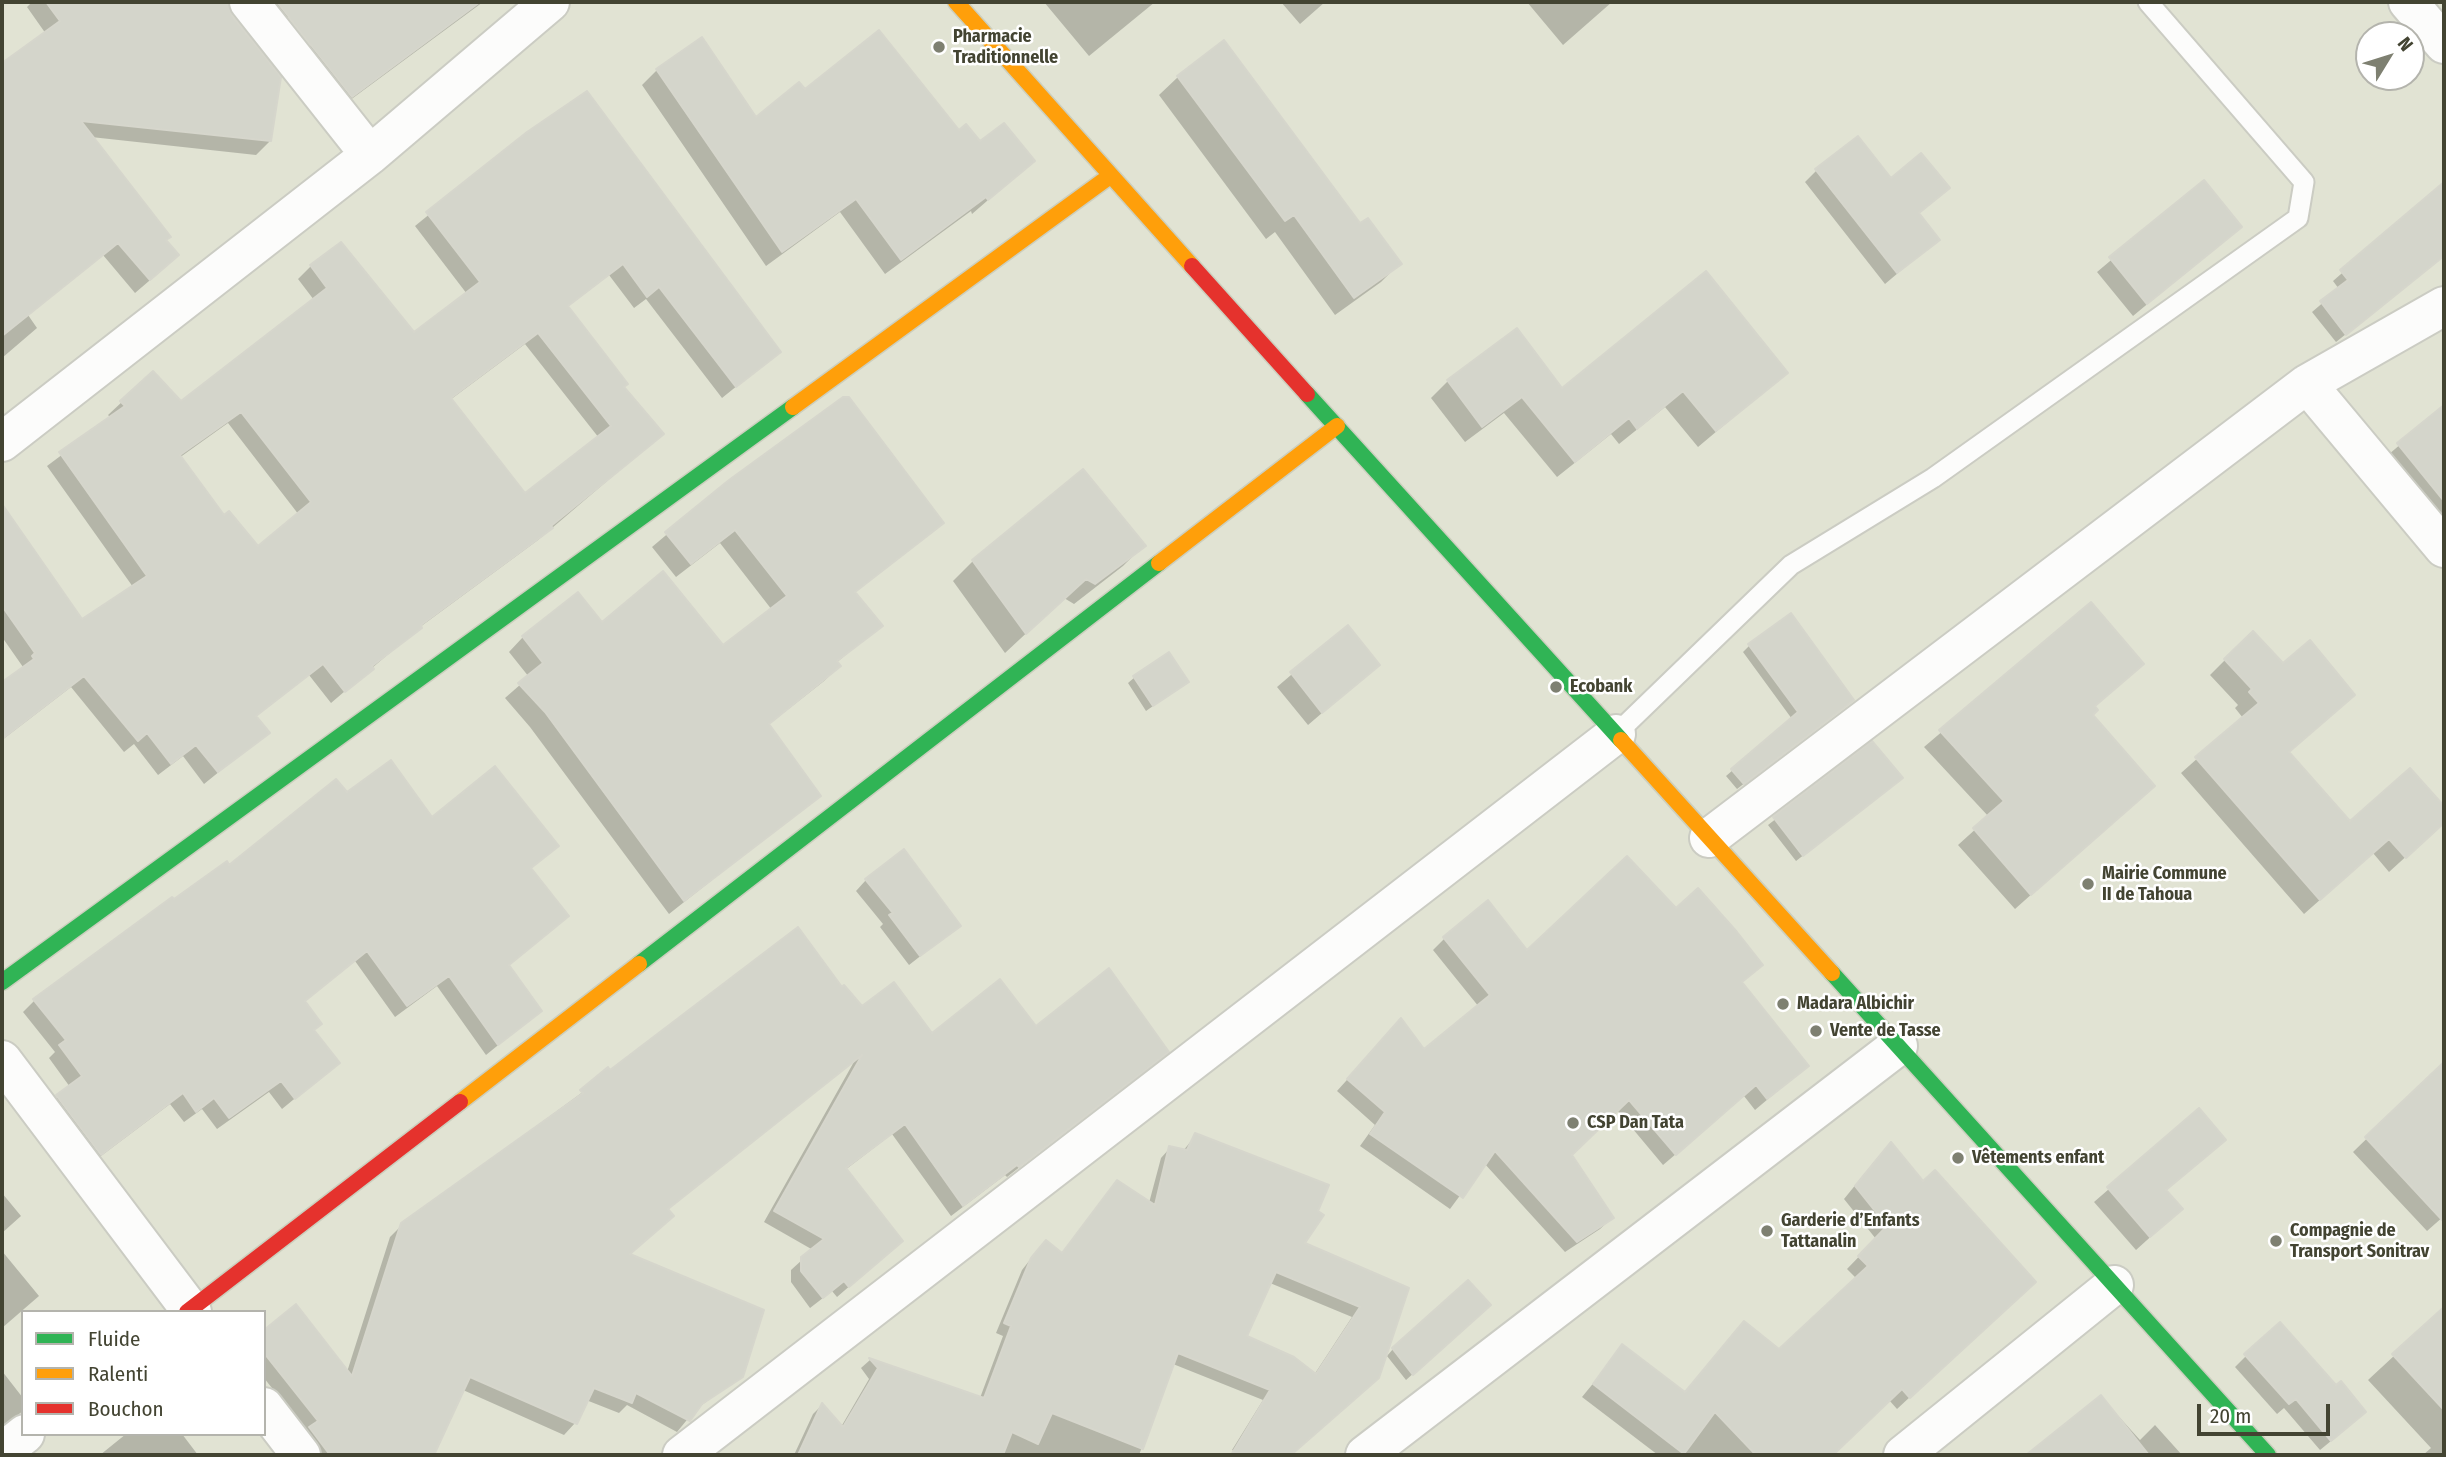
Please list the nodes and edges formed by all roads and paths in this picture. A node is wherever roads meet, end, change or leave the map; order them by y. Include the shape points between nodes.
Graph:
1 (249, 2) edge
2 (550, 2) edge
3 (956, 2) edge
4 (2148, 2) edge
5 (2408, 2) edge
6 (2444, 44) edge
7 (370, 155) junction
8 (1110, 176) junction
9 (2444, 306) edge
10 (2307, 384) junction
11 (1337, 426) junction
12 (2, 442) edge
13 (2444, 548) edge
14 (1616, 734) junction
15 (1709, 838) junction
16 (2, 982) edge
17 (1898, 1046) junction
18 (2, 1060) edge
19 (2114, 1285) junction
20 (189, 1310) edge
21 (191, 1310) edge
22 (266, 1409) edge
23 (22, 1436) edge
24 (2, 1452) edge
25 (301, 1455) edge
26 (682, 1455) edge
27 (1365, 1455) edge
28 (1903, 1455) edge
29 (2268, 1455) edge

1 - 7 street
2 - 7 street
3 - 8 street
4 - 14 lane via 2304,182 2298,218 1933,478 1791,565
5 - 6 street
7 - 12 street
8 - 11 street
8 - 16 street
9 - 10 street
10 - 13 street
10 - 15 street
11 - 14 street
11 - 21 street
14 - 15 street
14 - 26 street
15 - 17 street
17 - 19 street
17 - 27 street
18 - 20 street
19 - 28 street
19 - 29 street
22 - 25 street
23 - 24 street

